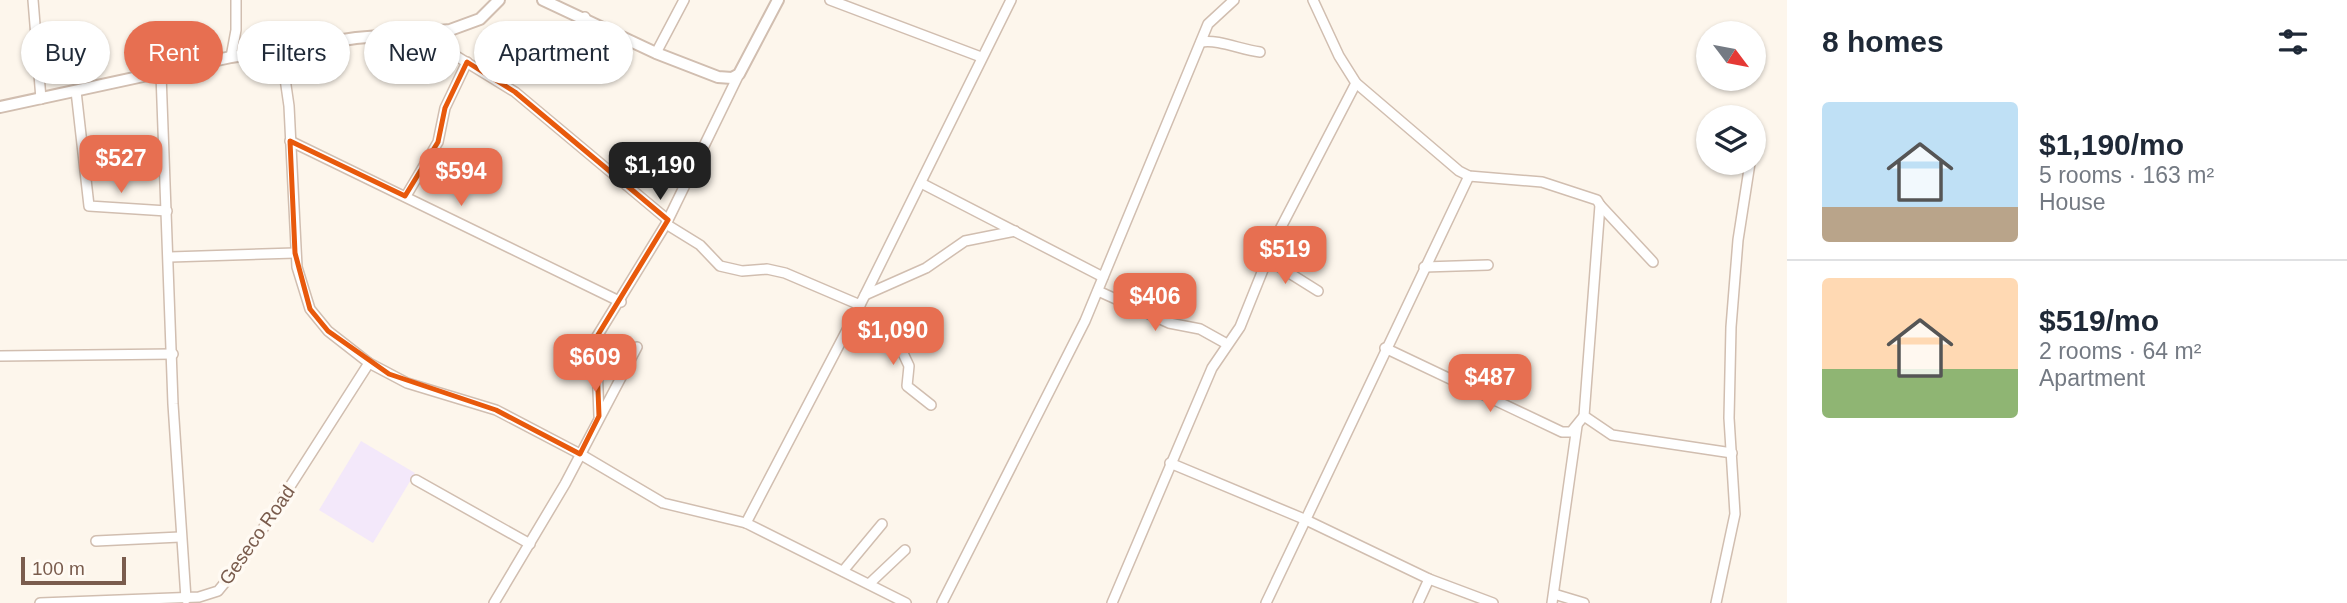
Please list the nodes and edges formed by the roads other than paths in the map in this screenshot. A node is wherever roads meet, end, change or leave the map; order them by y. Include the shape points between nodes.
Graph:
1 (33, 0) edge
2 (236, 0) edge
3 (499, 0) edge
4 (543, 0) edge
5 (684, 0) edge
6 (778, 0) edge
7 (830, 0) edge
8 (1011, 0) edge
9 (1234, 0) edge
10 (1313, 0) edge
11 (585, 17) junction
12 (582, 21) edge
13 (460, 26) edge
14 (1201, 42) junction
15 (1260, 52) dead end
16 (656, 53) junction
17 (237, 56) edge
18 (231, 57) junction
19 (981, 57) junction
20 (460, 58) edge
21 (223, 59) edge
22 (467, 62) junction
23 (739, 74) junction
24 (124, 81) edge
25 (1356, 83) junction
26 (161, 84) edge
27 (284, 84) edge
28 (76, 91) junction
29 (41, 99) junction
30 (0, 107) edge
31 (290, 141) junction
32 (1748, 175) edge
33 (1469, 176) junction
34 (921, 183) junction
35 (406, 196) junction
36 (1600, 205) junction
37 (167, 211) junction
38 (667, 222) junction
39 (1015, 230) junction
40 (295, 253) junction
41 (170, 257) junction
42 (1267, 259) junction
43 (1653, 262) dead end
44 (1488, 265) dead end
45 (1424, 267) junction
46 (1103, 277) junction
47 (1098, 290) junction
48 (1318, 290) dead end
49 (865, 295) junction
50 (621, 302) junction
51 (858, 308) junction
52 (1227, 344) junction
53 (637, 348) dead end
54 (1385, 348) junction
55 (173, 354) junction
56 (0, 356) edge
57 (369, 363) junction
58 (931, 405) dead end
59 (600, 416) junction
60 (1584, 416) junction
61 (1577, 426) junction
62 (1732, 453) junction
63 (580, 454) junction
64 (1170, 463) junction
65 (416, 480) dead end
66 (1304, 519) junction
67 (746, 523) junction
68 (882, 524) dead end
69 (180, 537) junction
70 (96, 541) dead end
71 (530, 544) junction
72 (905, 550) dead end
73 (843, 571) junction
74 (1429, 579) junction
75 (869, 584) junction
76 (1553, 598) edge
77 (186, 599) junction
78 (200, 600) edge
79 (62, 602) edge
80 (40, 603) edge
81 (494, 603) edge
82 (906, 603) edge
83 (942, 603) edge
84 (1112, 603) edge
85 (1266, 603) edge
86 (1418, 603) edge
87 (1493, 603) edge
88 (1584, 603) edge
89 (1716, 603) edge

1 - 29 street
2 - 18 street
3 - 13 street via 480,19
4 - 11 street
5 - 16 street
6 - 23 street
7 - 19 street
8 - 19 street
9 - 14 street via 1208,24
10 - 25 street
11 - 12 street
11 - 16 street
14 - 15 street
14 - 46 street
16 - 23 street via 718,77
17 - 18 street
18 - 21 street
19 - 34 street
20 - 22 street
22 - 35 street via 445,108 438,142
22 - 38 street via 515,92
23 - 38 street
24 - 28 street
25 - 33 street via 1445,161
25 - 42 street
26 - 37 street
27 - 31 street
28 - 29 street
28 - 37 street via 89,206
29 - 30 street
31 - 35 street
31 - 40 street
32 - 62 street via 1731,327
33 - 36 street via 1557,185 1595,198
33 - 45 street
34 - 39 street
34 - 49 street
35 - 50 street
36 - 43 street
36 - 60 street
37 - 41 street
38 - 50 street
38 - 51 street via 720,266 785,273
39 - 46 street
39 - 49 street via 968,240 926,268
40 - 41 street
40 - 57 street via 310,309 328,331
41 - 55 street
42 - 48 street
42 - 52 street via 1240,327
44 - 45 street
45 - 54 street
46 - 47 street
47 - 52 street
47 - 83 street
49 - 51 street
50 - 59 street via 596,338
51 - 58 street via 892,332 909,366 907,386
51 - 67 street
52 - 64 street
53 - 59 street
54 - 61 street via 1562,432
54 - 66 street
55 - 56 street
55 - 69 street
57 - 63 street via 407,383 496,411
57 - 78 street, Geseco Road via 241,563 218,591
59 - 63 street
60 - 61 street
60 - 62 street via 1612,435
61 - 76 street
62 - 89 street via 1735,514
63 - 67 street via 663,503
63 - 71 street
64 - 66 street
64 - 84 street
65 - 71 street
66 - 74 street
66 - 85 street
67 - 73 street
68 - 73 street
69 - 70 street
69 - 77 street
71 - 81 street
72 - 75 street
73 - 75 street
74 - 86 street
74 - 87 street
75 - 82 street
76 - 88 street
77 - 78 street, Geseco Road
77 - 79 street, Geseco Road
79 - 80 street, Geseco Road

